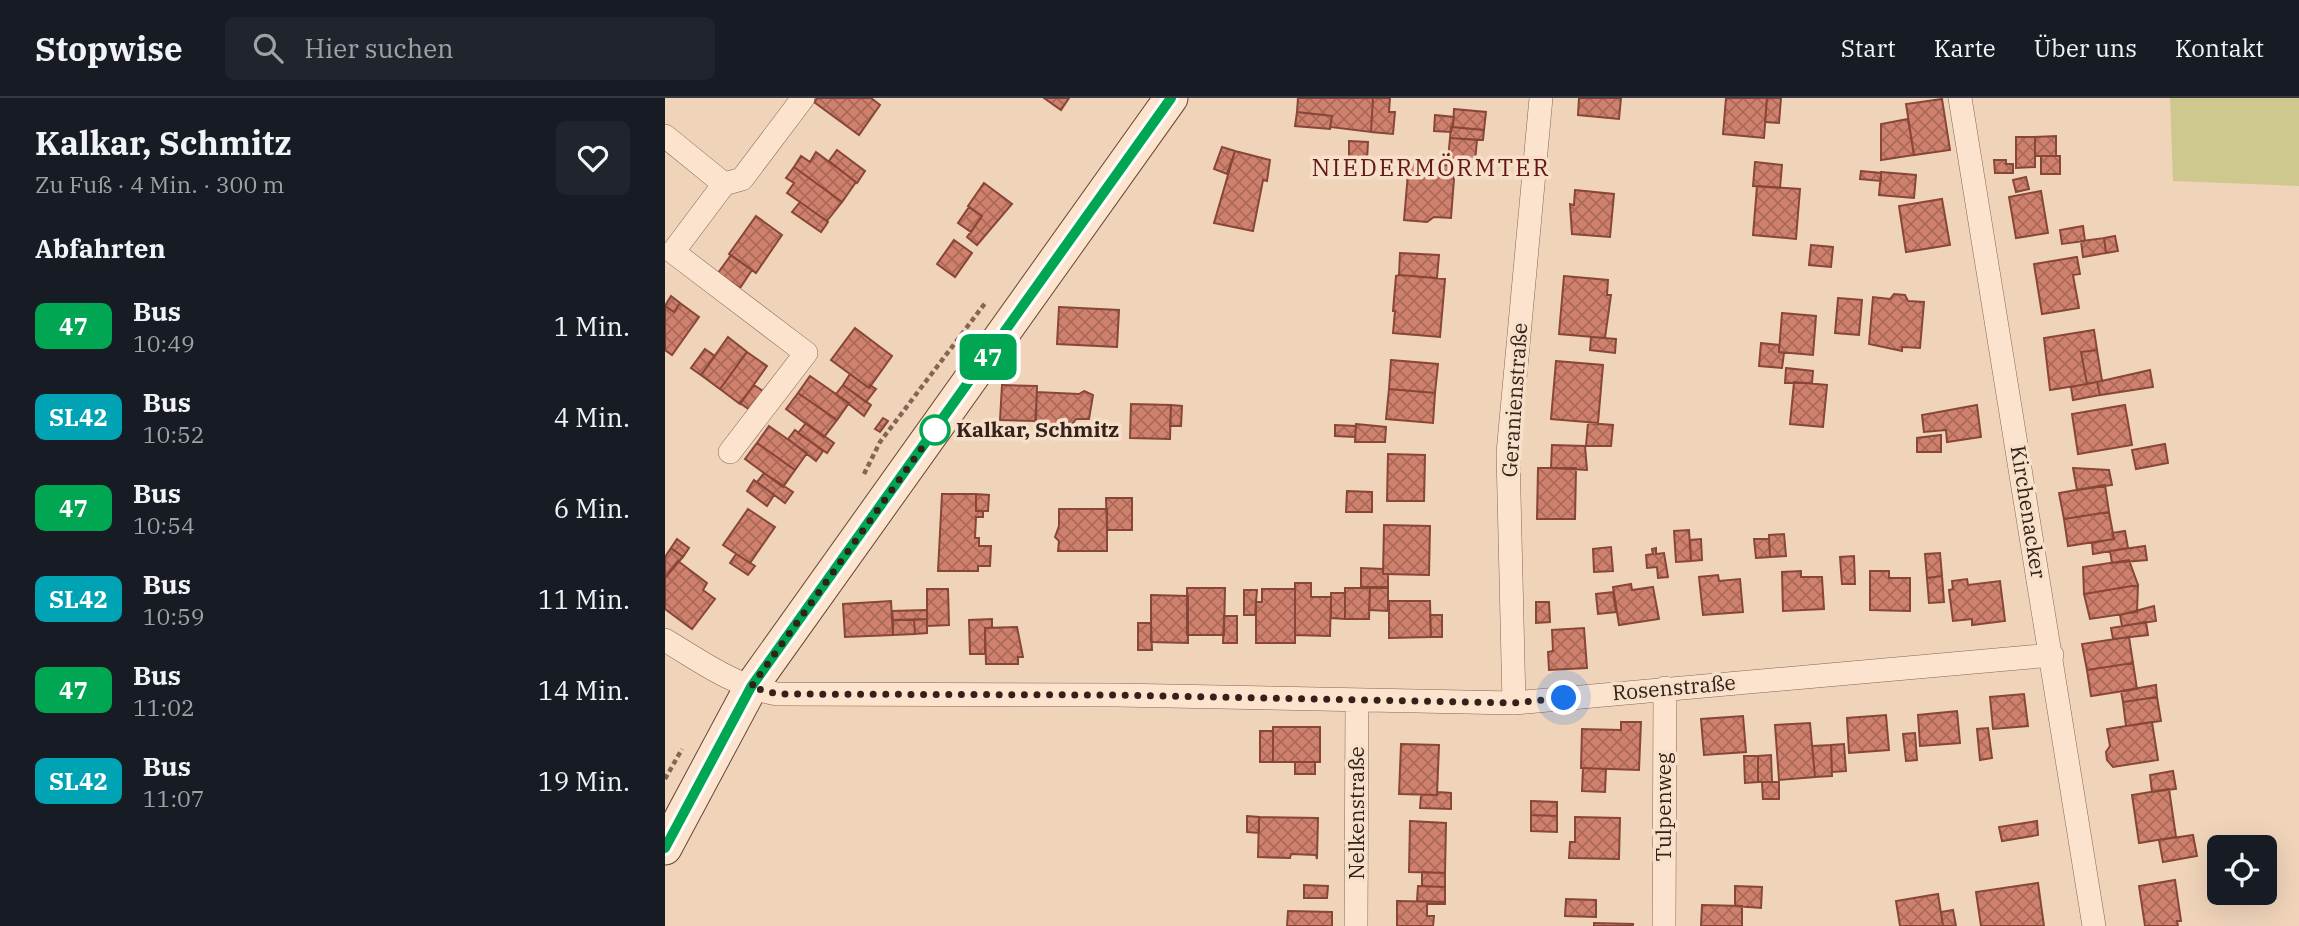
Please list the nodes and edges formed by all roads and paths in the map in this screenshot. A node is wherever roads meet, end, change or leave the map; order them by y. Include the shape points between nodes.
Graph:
1 (803, 98) edge
2 (1171, 98) edge
3 (1541, 98) edge
4 (1960, 98) edge
5 (665, 136) edge
6 (724, 184) junction
7 (730, 452) dead end
8 (665, 640) edge
9 (2052, 655) junction
10 (751, 687) junction
11 (1665, 688) junction
12 (1357, 700) junction
13 (1514, 703) junction
14 (665, 848) edge
15 (1356, 926) edge
16 (1664, 926) edge
17 (2094, 926) edge

1 - 6 street via 742,179
2 - 10 main road
3 - 13 street, Geranienstraße via 1508,453
4 - 9 street, Kirchenacker
5 - 6 street
6 - 7 street via 673,251 806,353
8 - 10 street, Rosenstraße
9 - 11 street, Rosenstraße
9 - 17 street, Kirchenacker
10 - 12 street, Rosenstraße via 777,694
10 - 14 main road
11 - 13 street, Rosenstraße
11 - 16 street, Tulpenweg
12 - 13 street, Rosenstraße
12 - 15 street, Nelkenstraße

